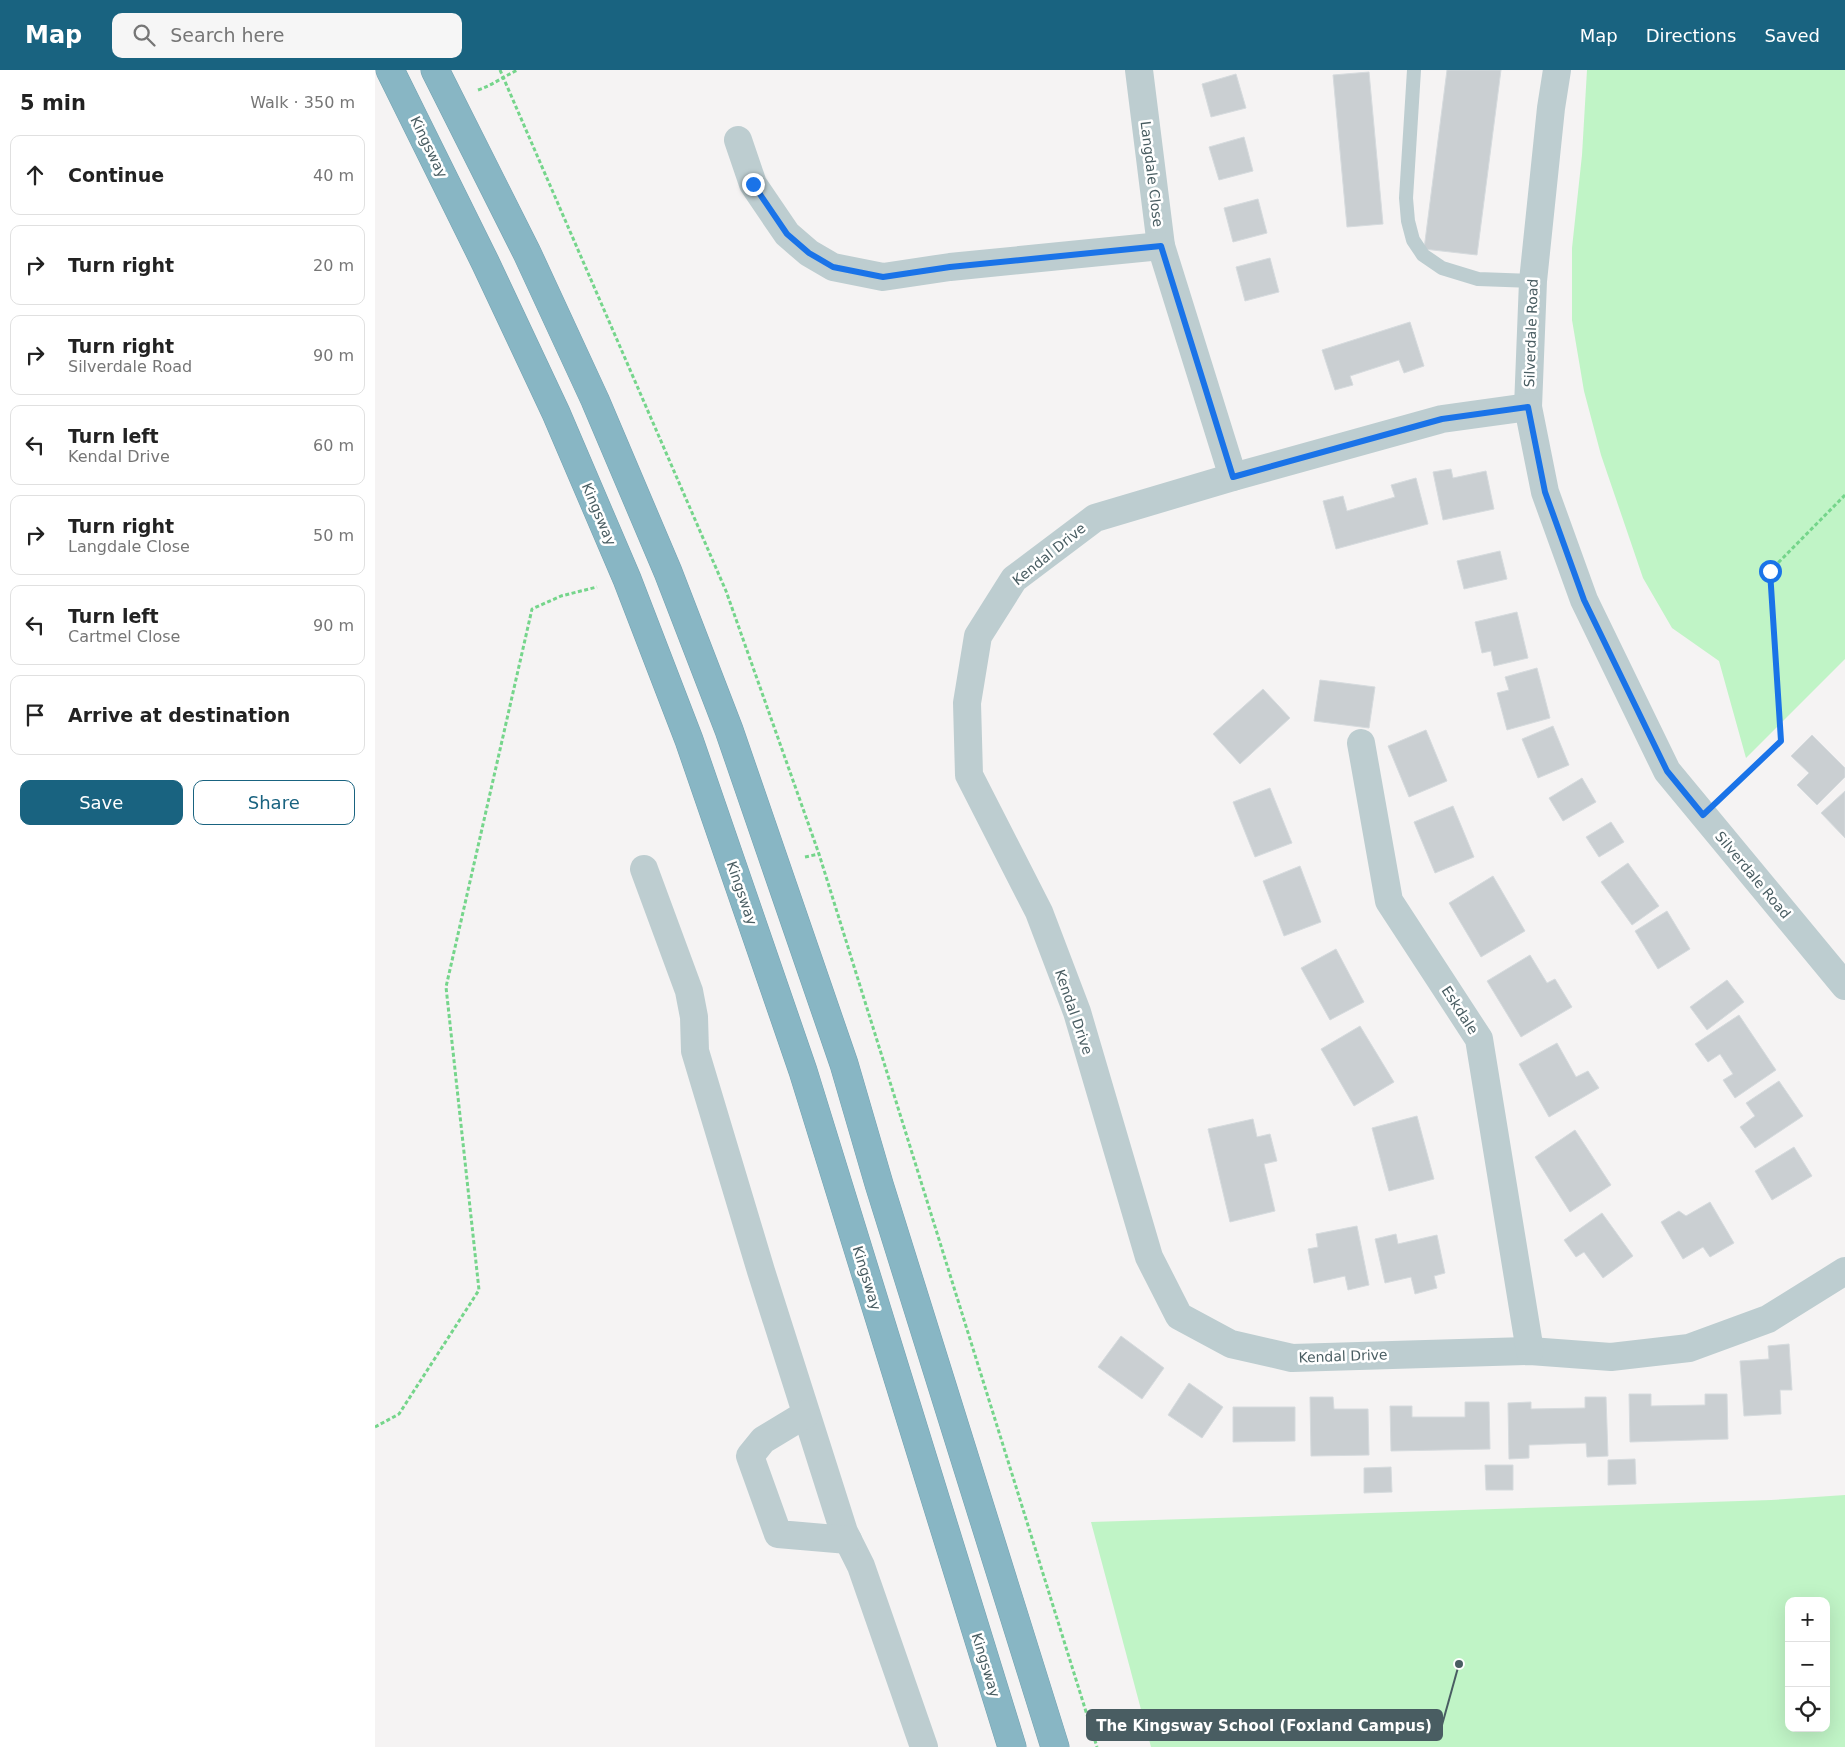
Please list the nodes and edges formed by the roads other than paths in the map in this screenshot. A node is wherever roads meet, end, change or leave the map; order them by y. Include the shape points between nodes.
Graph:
1 (390, 70) edge
2 (435, 70) edge
3 (1139, 70) edge
4 (1414, 70) edge
5 (1557, 70) edge
6 (739, 140) dead end
7 (1161, 246) junction
8 (1533, 281) junction
9 (1528, 407) junction
10 (1233, 477) junction
11 (1361, 743) dead end
12 (644, 869) dead end
13 (1845, 986) edge
14 (1845, 1271) edge
15 (1530, 1351) junction
16 (806, 1414) junction
17 (848, 1540) junction
18 (924, 1747) edge
19 (1012, 1747) edge
20 (1055, 1747) edge

1 - 19 highway, Kingsway via 556,413 627,580 689,740 803,1071
2 - 20 highway via 527,253 595,400 668,572 729,730 844,1064
3 - 7 street, Langdale Close
4 - 8 lane via 1406,198 1413,240 1423,255 1442,268 1478,279
5 - 8 street, Silverdale Road
6 - 7 street via 753,184 787,234 809,253 833,267 883,277 950,267
7 - 10 street, Langdale Close
8 - 9 street, Silverdale Road
9 - 10 street, Kendal Drive via 1442,419
9 - 13 street, Silverdale Road via 1545,492 1584,600 1667,771
10 - 15 street, Kendal Drive via 1095,518 1014,580 978,636 967,703 969,776 1042,921 1077,1012 1149,1257 1179,1316 1231,1344 1292,1358
11 - 15 street, Eskdale via 1389,901 1479,1039
12 - 16 street via 689,991 695,1051
14 - 15 street, Kendal Drive via 1768,1319 1689,1348 1611,1356
16 - 17 street
16 - 17 street via 763,1440 750,1456 778,1534
17 - 18 street via 861,1566

